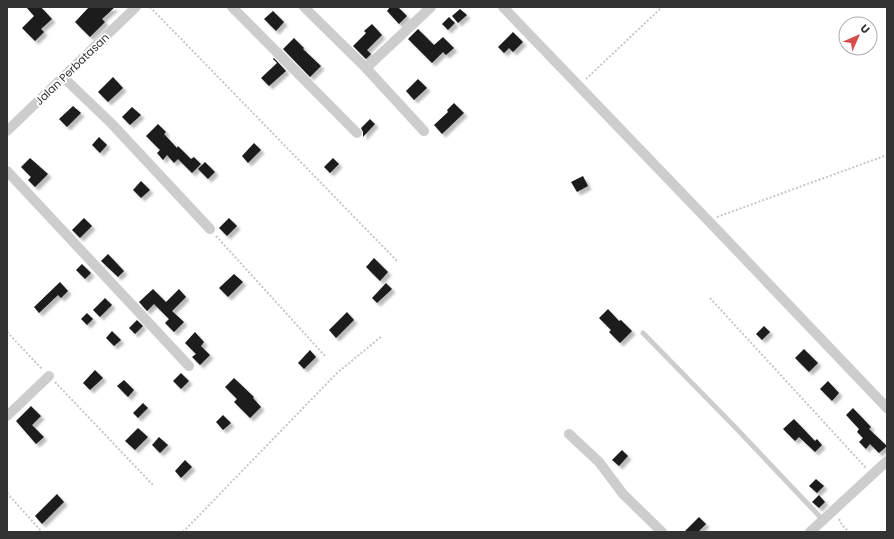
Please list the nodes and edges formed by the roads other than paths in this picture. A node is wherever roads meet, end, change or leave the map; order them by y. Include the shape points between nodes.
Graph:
1 (136, 7) edge
2 (232, 7) edge
3 (304, 7) edge
4 (431, 7) edge
5 (503, 7) edge
6 (365, 67) junction
7 (63, 77) junction
8 (7, 131) edge
9 (424, 131) dead end
10 (357, 133) dead end
11 (7, 171) edge
12 (210, 230) road end
13 (643, 333) dead end
14 (189, 366) dead end
15 (49, 376) road end
16 (887, 408) edge
17 (8, 412) edge
18 (569, 434) dead end
19 (887, 461) edge
20 (823, 520) junction
21 (662, 532) edge
22 (810, 532) edge

1 - 7 street, Jalan Perbatasan
2 - 10 street
3 - 6 street
4 - 6 street
5 - 16 street
6 - 9 street
7 - 8 street, Jalan Perbatasan
7 - 12 street via 110,123
11 - 14 street
13 - 20 lane
15 - 17 street
18 - 21 street via 599,462 623,494
19 - 20 street
20 - 22 street

